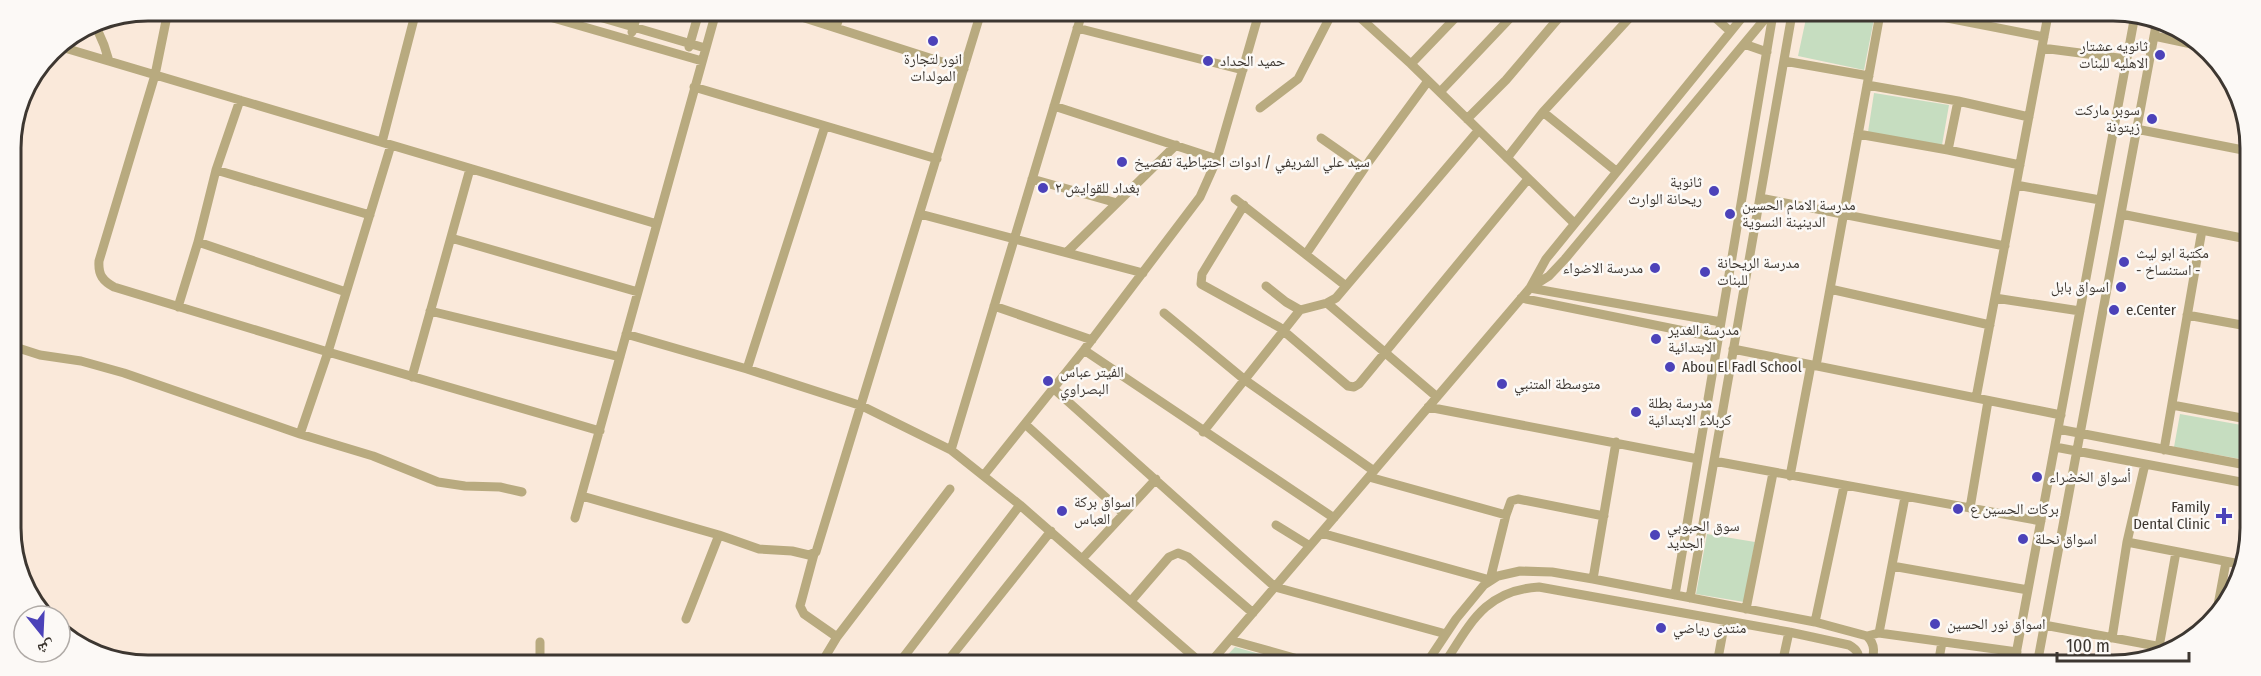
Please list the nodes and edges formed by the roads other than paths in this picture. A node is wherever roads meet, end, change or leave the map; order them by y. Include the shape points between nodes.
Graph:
1 (166, 21) edge
2 (414, 21) edge
3 (569, 21) edge
4 (611, 21) edge
5 (635, 21) edge
6 (696, 21) edge
7 (713, 21) edge
8 (816, 21) edge
9 (838, 21) edge
10 (978, 21) edge
11 (1079, 21) edge
12 (1257, 21) edge
13 (1328, 21) edge
14 (1452, 21) edge
15 (1507, 21) edge
16 (1556, 21) edge
17 (1627, 21) edge
18 (1718, 21) edge
19 (1739, 21) edge
20 (1762, 21) edge
21 (1772, 21) edge
22 (1791, 21) edge
23 (1879, 21) edge
24 (1961, 21) edge
25 (2047, 21) edge
26 (2133, 22) edge
27 (1366, 23) edge
28 (633, 27) junction
29 (836, 27) junction
30 (1077, 28) junction
31 (2155, 29) edge
32 (98, 32) edge
33 (1730, 32) junction
34 (2154, 36) junction
35 (1770, 37) junction
36 (2044, 38) junction
37 (1787, 39) junction
38 (630, 40) junction
39 (2183, 42) edge
40 (690, 44) junction
41 (1744, 44) junction
42 (705, 48) junction
43 (2042, 48) junction
44 (68, 49) edge
45 (1767, 52) junction
46 (686, 56) junction
47 (2126, 59) junction
48 (109, 61) junction
49 (702, 61) junction
50 (1784, 61) junction
51 (1411, 64) junction
52 (964, 69) junction
53 (1243, 70) junction
54 (155, 75) junction
55 (1428, 81) junction
56 (1868, 81) junction
57 (694, 87) junction
58 (1440, 92) junction
59 (240, 100) junction
60 (1958, 101) junction
61 (1054, 106) junction
62 (1260, 108) dead end
63 (1543, 112) junction
64 (2029, 117) junction
65 (1467, 119) junction
66 (825, 126) junction
67 (2136, 129) junction
68 (1478, 131) junction
69 (1858, 134) junction
70 (1322, 138) dead end
71 (386, 144) junction
72 (1176, 146) junction
73 (2240, 149) edge
74 (1948, 150) junction
75 (1507, 158) junction
76 (937, 159) junction
77 (1217, 159) junction
78 (2020, 165) junction
79 (1364, 168) junction
80 (470, 169) junction
81 (216, 170) junction
82 (1616, 171) junction
83 (1528, 179) junction
84 (1032, 180) junction
85 (2016, 185) junction
86 (1760, 198) junction
87 (1235, 199) dead end
88 (2100, 200) junction
89 (1117, 203) junction
90 (1244, 205) junction
91 (920, 214) junction
92 (1844, 214) junction
93 (2121, 214) junction
94 (370, 215) junction
95 (657, 224) junction
96 (1574, 224) junction
97 (2202, 230) junction
98 (451, 238) junction
99 (1014, 238) junction
100 (2240, 238) edge
101 (198, 242) junction
102 (2005, 246) junction
103 (1066, 252) junction
104 (1306, 254) junction
105 (1143, 273) junction
106 (1266, 286) dead end
107 (1346, 286) junction
108 (1530, 288) junction
109 (1830, 289) junction
110 (346, 292) junction
111 (638, 292) junction
112 (1521, 298) junction
113 (1995, 298) junction
114 (1327, 303) junction
115 (994, 306) junction
116 (178, 307) junction
117 (1300, 310) junction
118 (430, 311) junction
119 (2080, 311) junction
120 (1164, 314) dead end
121 (2187, 315) junction
122 (1721, 322) junction
123 (1990, 325) junction
124 (2240, 325) edge
125 (1284, 331) junction
126 (626, 334) junction
127 (1719, 338) junction
128 (1092, 340) junction
129 (21, 349) edge
130 (1733, 349) junction
131 (1084, 350) junction
132 (328, 352) junction
133 (1385, 354) junction
134 (620, 357) junction
135 (1814, 365) junction
136 (747, 369) junction
137 (412, 376) junction
138 (1245, 380) junction
139 (1054, 389) junction
140 (1437, 397) junction
141 (1976, 398) junction
142 (1988, 401) junction
143 (2172, 405) junction
144 (862, 406) junction
145 (1428, 407) junction
146 (2061, 416) junction
147 (2240, 418) edge
148 (1025, 424) junction
149 (2058, 429) junction
150 (600, 431) junction
151 (1203, 432) junction
152 (300, 434) junction
153 (2080, 434) junction
154 (1616, 442) junction
155 (2055, 447) junction
156 (951, 450) junction
157 (2164, 450) junction
158 (2076, 451) junction
159 (1698, 459) junction
160 (1714, 462) junction
161 (2145, 464) junction
162 (2240, 464) edge
163 (1773, 473) junction
164 (1371, 474) junction
165 (984, 475) junction
166 (1790, 476) junction
167 (1156, 479) junction
168 (2240, 482) edge
169 (1844, 486) junction
170 (950, 489) dead end
171 (522, 492) dead end
172 (582, 496) junction
173 (1905, 497) junction
174 (1020, 505) junction
175 (1970, 508) junction
176 (1123, 513) junction
177 (1506, 515) junction
178 (1604, 516) junction
179 (575, 518) dead end
180 (1334, 518) junction
181 (2041, 521) junction
182 (1276, 525) dead end
183 (1051, 531) junction
184 (1321, 533) junction
185 (719, 535) junction
186 (2127, 542) junction
187 (1310, 546) junction
188 (2176, 552) junction
189 (814, 554) junction
190 (1082, 558) junction
191 (2226, 562) junction
192 (2235, 563) edge
193 (1892, 566) junction
194 (1593, 579) junction
195 (1490, 580) junction
196 (1621, 585) junction
197 (1275, 587) junction
198 (2028, 590) junction
199 (1675, 595) junction
200 (1690, 598) junction
201 (2219, 599) edge
202 (1618, 600) junction
203 (1131, 601) junction
204 (1746, 609) junction
205 (1253, 613) junction
206 (686, 620) dead end
207 (1725, 621) junction
208 (1815, 622) junction
209 (2044, 625) junction
210 (1788, 632) junction
211 (1879, 633) junction
212 (1446, 634) junction
213 (1868, 636) junction
214 (837, 637) junction
215 (2112, 638) junction
216 (1230, 640) junction
217 (540, 642) dead end
218 (1942, 642) junction
219 (2163, 644) edge
220 (2158, 646) edge
221 (1857, 649) junction
222 (2017, 652) junction
223 (540, 655) edge
224 (826, 655) edge
225 (905, 655) edge
226 (952, 655) edge
227 (1192, 655) edge
228 (1217, 655) edge
229 (1283, 655) edge
230 (1432, 655) edge
231 (1450, 655) edge
232 (1719, 655) edge
233 (1784, 655) edge
234 (1857, 655) edge
235 (1874, 655) edge
236 (1940, 655) edge
237 (2016, 655) edge
238 (2039, 655) edge

1 - 54 street
2 - 71 street
3 - 38 street
4 - 28 street
5 - 28 street
6 - 40 street
7 - 42 street
8 - 29 street
9 - 29 street
10 - 52 street
11 - 30 street
12 - 53 street
13 - 62 street via 1298,79
14 - 51 street
15 - 58 street
16 - 65 street
17 - 63 street
18 - 33 street
19 - 33 street
20 - 41 street
21 - 35 street
22 - 37 street
23 - 56 street
24 - 36 street
25 - 36 street
26 - 47 street
27 - 51 street
28 - 38 street
28 - 40 street
29 - 52 street
30 - 53 street
30 - 61 street
31 - 34 street
32 - 48 street
33 - 82 street
34 - 39 street
34 - 67 street
35 - 37 street
35 - 45 street
36 - 43 street
37 - 50 street
38 - 46 street
40 - 42 street
40 - 46 street
41 - 45 street
41 - 108 street via 1565,260
42 - 49 street
43 - 47 street
43 - 64 street
44 - 48 street
45 - 122 street
46 - 49 street
47 - 88 street
48 - 54 street
49 - 57 street
50 - 56 street
50 - 86 street
51 - 55 street
52 - 76 street
53 - 77 street
54 - 59 street
54 - 116 street via 98,270 114,287
55 - 58 street
55 - 79 street
56 - 60 street
56 - 69 street
57 - 66 street
57 - 95 street
58 - 65 street
59 - 71 street
59 - 81 street
60 - 64 street
60 - 74 street
61 - 72 street
61 - 84 street
63 - 75 street
63 - 82 street
64 - 78 street
65 - 68 street
66 - 76 street
66 - 136 street
67 - 73 street
67 - 93 street
68 - 75 street
68 - 107 street
69 - 74 street
69 - 92 street
70 - 79 street
71 - 80 street
71 - 94 street
72 - 77 street
72 - 89 street
74 - 78 street
75 - 83 street
76 - 91 street
77 - 105 street via 1200,197
78 - 85 street
79 - 104 street
80 - 95 street
80 - 98 street
81 - 94 street
81 - 101 street
82 - 96 street
83 - 96 street
83 - 133 street
84 - 89 street
84 - 99 street
85 - 88 street
85 - 102 street
86 - 92 street
86 - 130 street
87 - 90 street
88 - 119 street
89 - 103 street
90 - 104 street
90 - 125 street via 1200,281 1204,287
91 - 99 street
91 - 144 street
92 - 102 street
92 - 109 street
93 - 97 street
93 - 153 street
94 - 110 street
95 - 111 street
96 - 108 street via 1546,259
97 - 100 street
97 - 121 street
98 - 111 street
98 - 118 street
99 - 103 street
99 - 115 street
101 - 110 street
101 - 116 street
102 - 113 street
103 - 105 street
104 - 107 street
105 - 128 street
106 - 117 street
107 - 114 street
108 - 112 street
108 - 122 street
109 - 123 street
109 - 135 street
110 - 132 street
111 - 126 street
112 - 127 street
112 - 140 street
113 - 119 street
113 - 123 street
114 - 117 street
114 - 133 street
115 - 128 street
115 - 156 street
116 - 132 street
117 - 125 street
118 - 134 street
118 - 137 street
119 - 146 street
120 - 138 street
121 - 124 street
121 - 143 street
122 - 127 street
123 - 141 street
125 - 133 street via 1350,387 1359,384
125 - 138 street
126 - 134 street
126 - 136 street
127 - 159 street
128 - 131 street
129 - 152 street via 110,369
130 - 135 street
130 - 160 street
131 - 139 street
131 - 151 street
132 - 137 street
132 - 152 street
133 - 140 street
134 - 150 street
135 - 141 street
135 - 166 street
136 - 144 street
137 - 150 street
138 - 151 street
138 - 164 street
139 - 148 street
139 - 167 street
140 - 145 street
141 - 142 street
142 - 146 street
142 - 175 street
143 - 147 street
143 - 157 street
144 - 156 street
144 - 189 street
145 - 154 street
145 - 164 street
146 - 149 street
148 - 165 street
148 - 176 street
149 - 153 street
149 - 155 street
150 - 172 street
151 - 180 street
152 - 171 street via 438,482
153 - 157 street
153 - 158 street
154 - 159 street
154 - 178 street
155 - 158 street
155 - 181 street
156 - 165 street
157 - 162 street
158 - 161 street
158 - 209 street
159 - 199 street
160 - 163 street
160 - 200 street
161 - 168 street
161 - 186 street
163 - 166 street
163 - 204 street
164 - 177 street
164 - 180 street
165 - 174 street
166 - 169 street
167 - 176 street
167 - 197 street
169 - 173 street
169 - 208 street
170 - 214 street
172 - 179 street
172 - 185 street
173 - 175 street
173 - 193 street
174 - 183 street
174 - 225 street
175 - 181 street
176 - 190 street
177 - 178 street via 1509,504 1518,499
177 - 195 street
178 - 194 street
180 - 184 street
181 - 198 street
182 - 187 street
183 - 190 street
183 - 226 street
184 - 187 street
184 - 195 street
185 - 189 street via 759,549
185 - 206 street
186 - 188 street
186 - 215 street
187 - 197 street
188 - 191 street
188 - 219 street
189 - 214 street via 801,609
190 - 203 street
191 - 192 street
191 - 201 street
193 - 198 street
193 - 211 street
194 - 195 street via 1520,571
194 - 196 street
195 - 212 street
196 - 199 street
196 - 202 street
197 - 205 street
197 - 212 street
198 - 222 street
199 - 200 street
200 - 204 street
202 - 207 street
202 - 231 street via 1539,587 1514,591 1481,609
203 - 205 street via 1169,557 1178,553 1188,557
203 - 227 street
204 - 208 street
205 - 216 street
207 - 210 street
207 - 232 street
208 - 213 street
209 - 215 street
209 - 238 street
210 - 221 street
210 - 233 street
211 - 213 street
211 - 218 street
212 - 230 street
213 - 221 street
213 - 235 street
214 - 224 street
215 - 220 street
216 - 228 street
216 - 229 street
217 - 223 street
218 - 222 street
218 - 236 street
221 - 234 street
222 - 237 street

